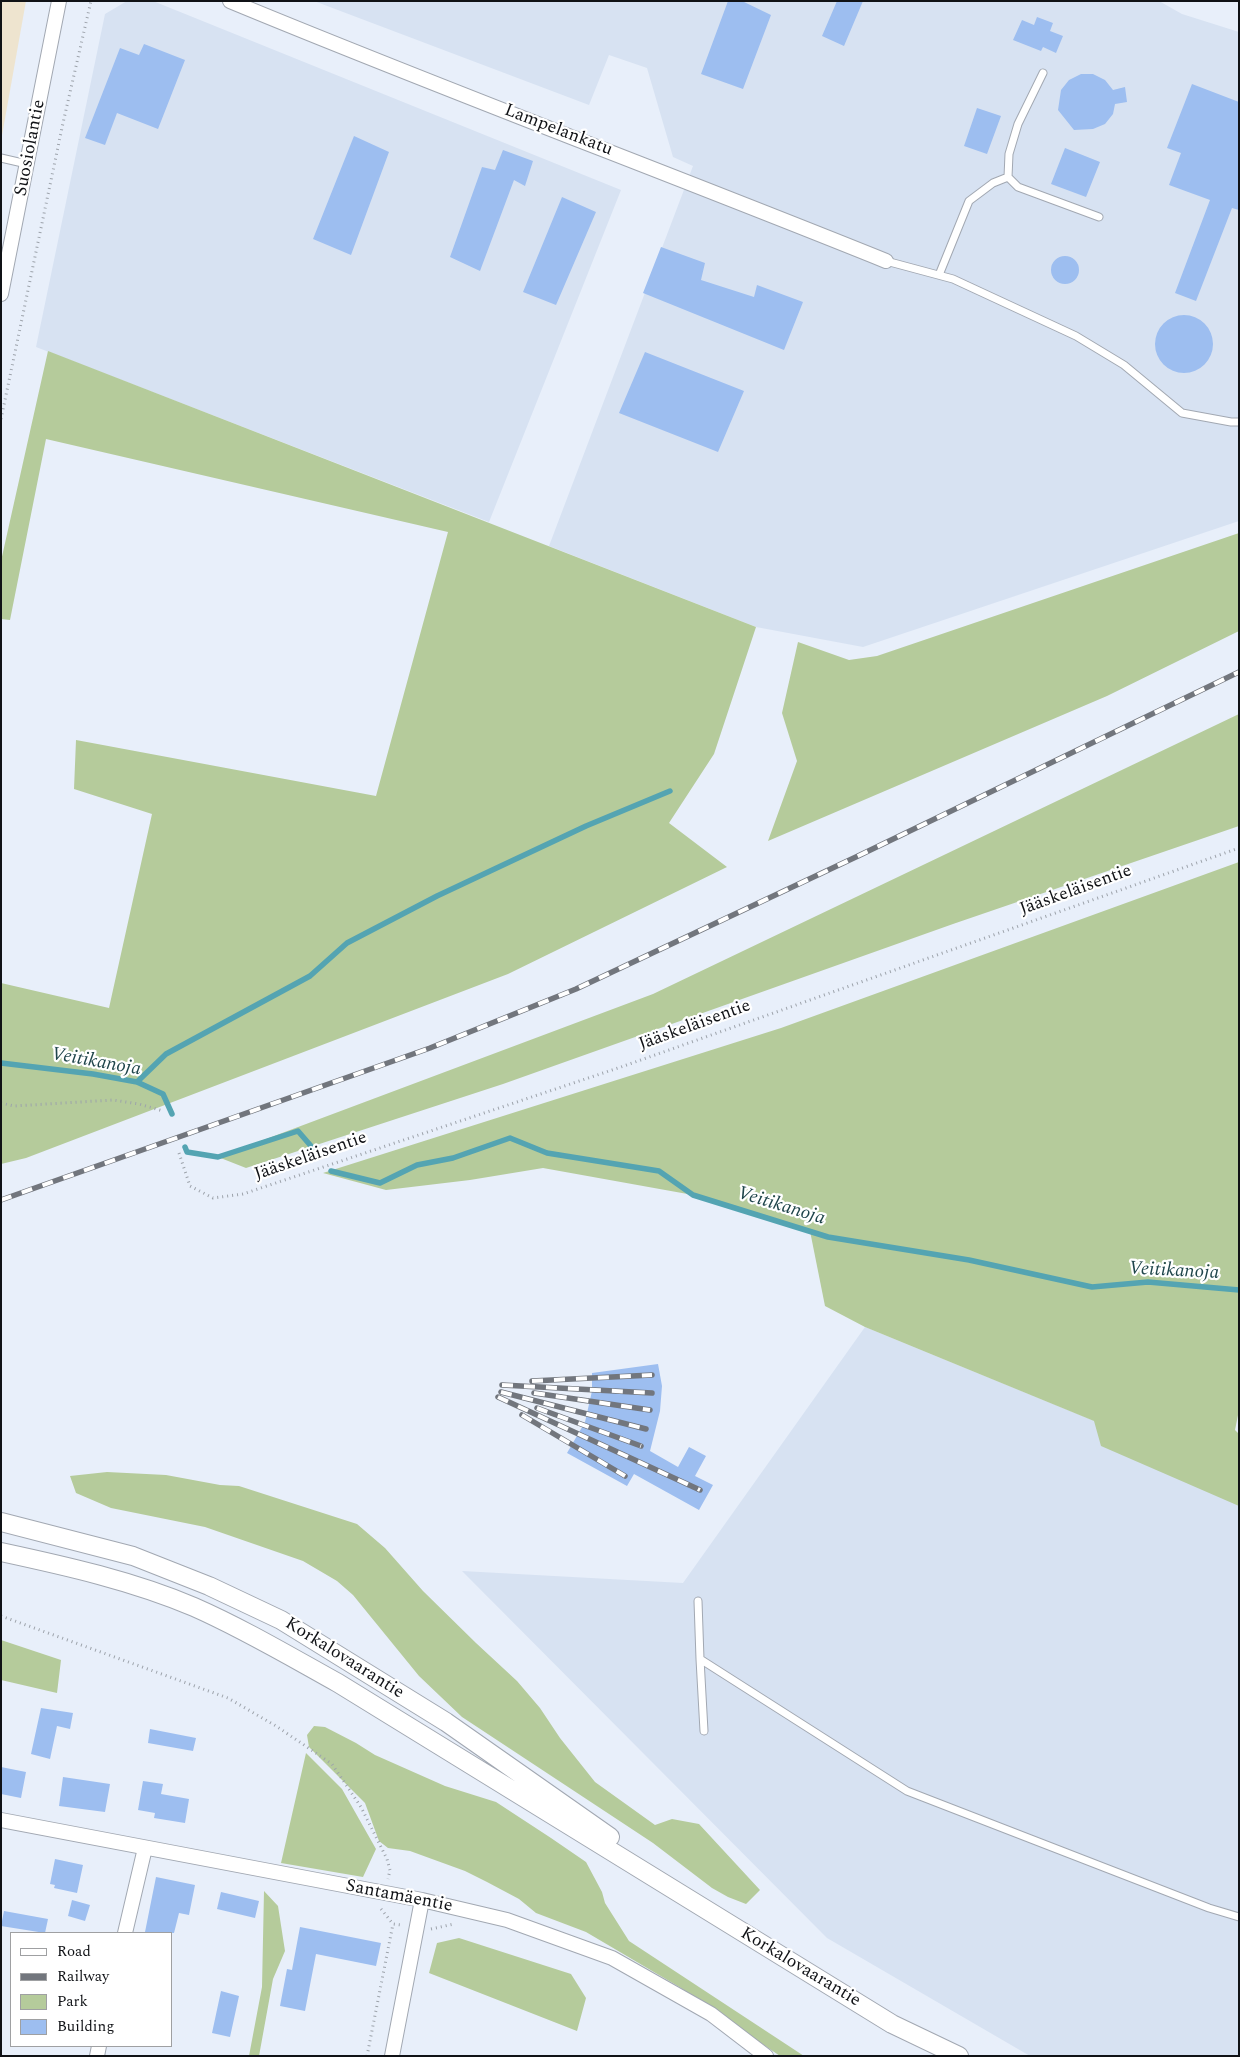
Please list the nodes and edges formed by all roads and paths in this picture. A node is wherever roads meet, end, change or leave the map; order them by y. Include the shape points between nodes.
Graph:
1 (59, 1) edge
2 (91, 1) edge
3 (230, 1) edge
4 (1043, 73) dead end
5 (1, 158) edge
6 (28, 164) junction
7 (1008, 177) junction
8 (1098, 217) dead end
9 (886, 261) joint
10 (939, 275) junction
11 (1, 294) edge
12 (1, 418) edge
13 (1239, 422) edge
14 (1239, 848) edge
15 (1, 1103) edge
16 (163, 1111) dead end
17 (179, 1153) dead end
18 (1, 1522) edge
19 (1, 1552) edge
20 (698, 1602) dead end
21 (1, 1616) edge
22 (700, 1659) junction
23 (704, 1731) dead end
24 (1, 1820) edge
25 (145, 1848) junction
26 (646, 1872) junction
27 (386, 1893) junction
28 (422, 1900) junction
29 (378, 1908) dead end
30 (1239, 1917) edge
31 (457, 1923) dead end
32 (393, 1924) junction
33 (417, 1927) junction
34 (125, 1932) edge
35 (367, 2056) edge
36 (392, 2056) edge
37 (766, 2056) edge
38 (959, 2056) edge

1 - 6 street, Suosiolantie
2 - 12 path
3 - 9 street, Lampelankatu
4 - 7 lane via 1018,124 1009,154
5 - 6 lane
6 - 11 street, Suosiolantie
7 - 8 lane via 1018,187
7 - 10 lane via 994,182 969,200
9 - 10 lane
10 - 13 lane via 1076,336 1124,365 1182,413
14 - 17 path, Jääskeläisentie via 631,1064 243,1194 213,1198 190,1186
15 - 16 path via 14,1106 113,1100
18 - 26 street, Korkalovaarantie via 133,1556 209,1586 281,1620 446,1722 626,1849
19 - 26 street, Korkalovaarantie via 124,1582 194,1607 263,1641 338,1683
20 - 22 lane
21 - 27 path via 228,1698 332,1764 361,1807 387,1859 390,1870
22 - 23 lane
22 - 30 lane via 907,1791
24 - 25 street, Santamäentie
25 - 27 street, Santamäentie
25 - 34 street
26 - 38 street, Korkalovaarantie via 892,2024
27 - 28 street, Santamäentie
28 - 33 street
28 - 37 street, Santamäentie via 507,1920 612,1958 711,2014
29 - 32 path
31 - 33 path via 431,1929
32 - 33 path
32 - 35 path
33 - 36 street

